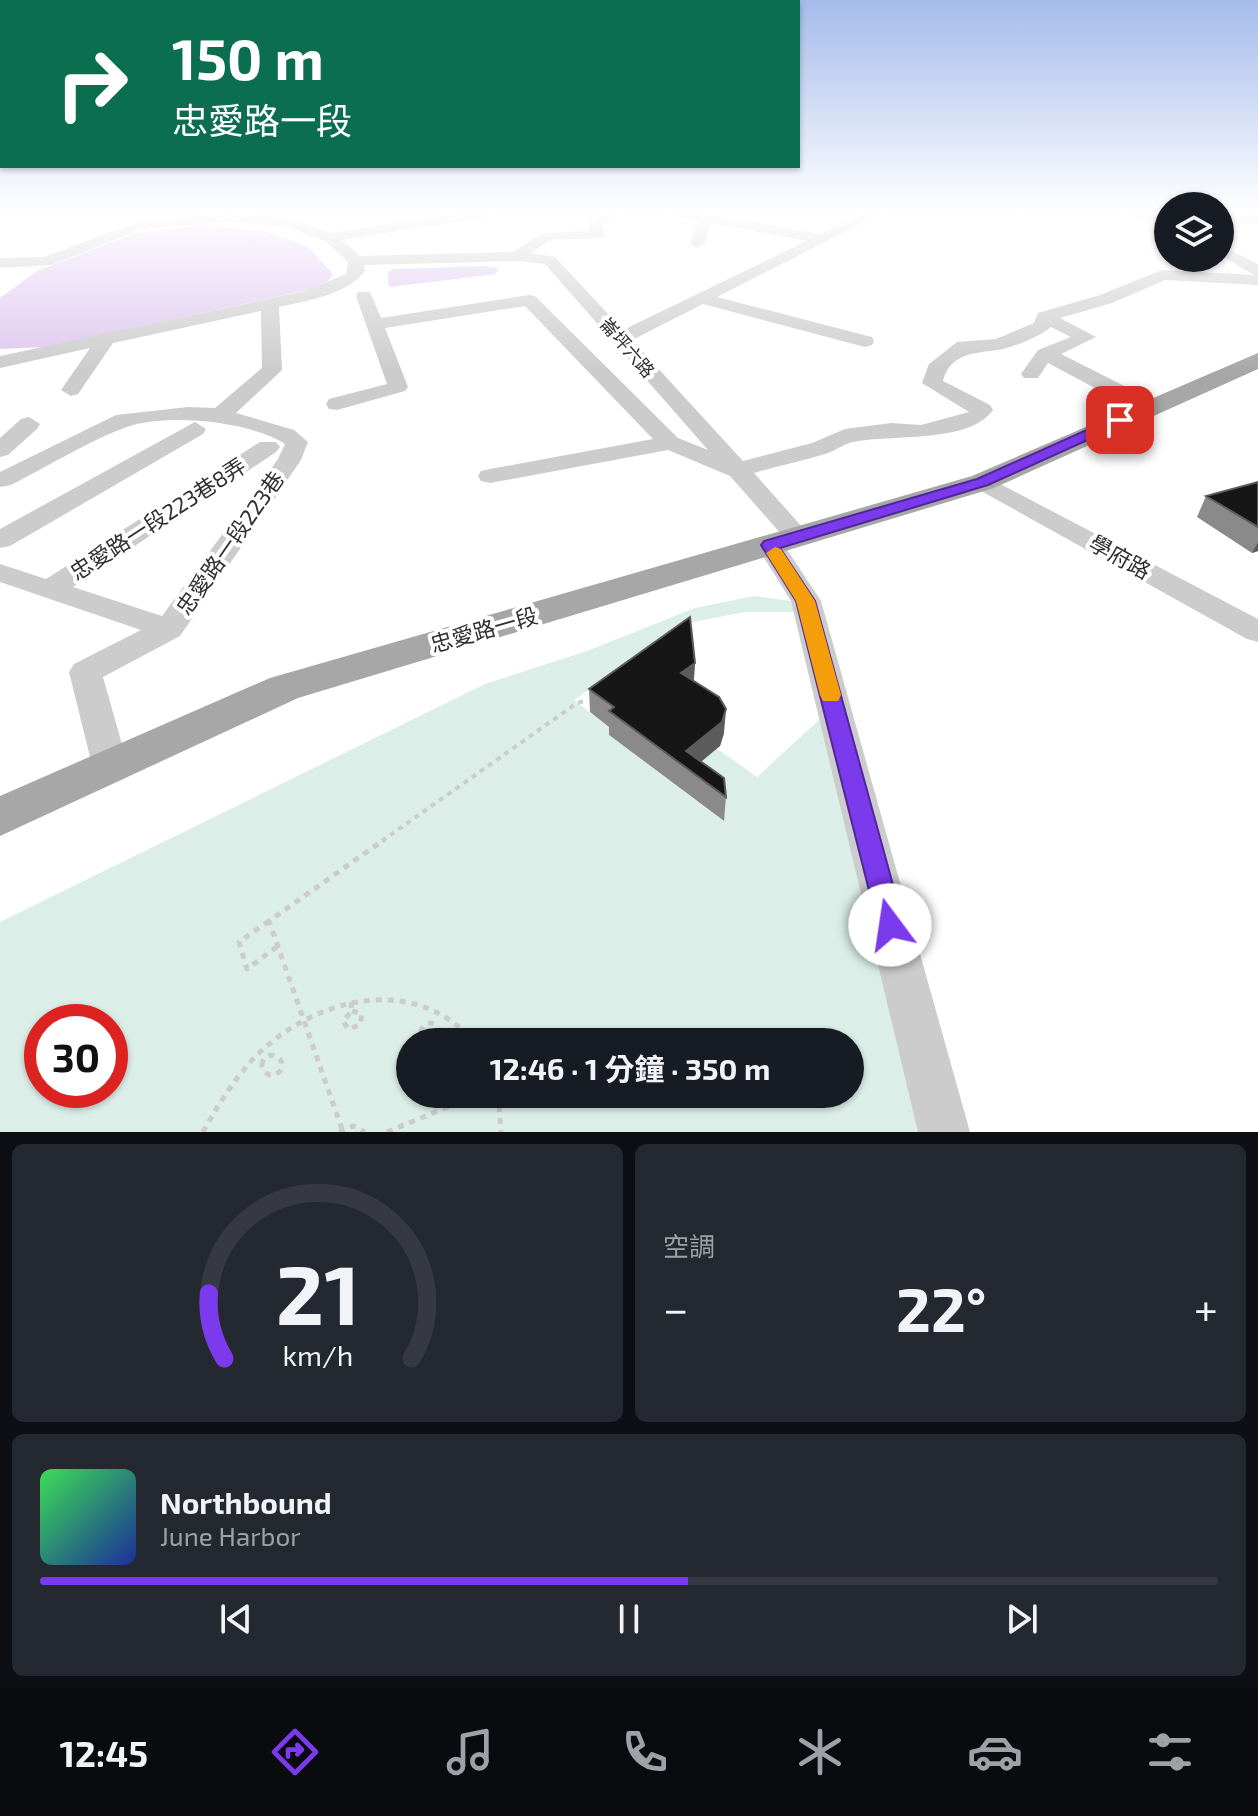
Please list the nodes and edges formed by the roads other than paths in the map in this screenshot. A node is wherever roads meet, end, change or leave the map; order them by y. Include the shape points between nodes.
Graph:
1 (356, 266) edge
2 (555, 266) edge
3 (769, 266) edge
4 (1258, 280) edge
5 (364, 296) dead end
6 (704, 299) junction
7 (270, 303) junction
8 (1044, 317) junction
9 (375, 324) junction
10 (619, 339) junction
11 (105, 341) junction
12 (865, 341) dead end
13 (1045, 354) junction
14 (1258, 360) edge
15 (0, 362) edge
16 (1031, 374) dead end
17 (71, 390) dead end
18 (337, 404) dead end
19 (1148, 407) junction
20 (220, 415) junction
21 (29, 424) dead end
22 (195, 429) dead end
23 (670, 443) junction
24 (268, 447) dead end
25 (0, 450) edge
26 (736, 470) junction
27 (490, 476) dead end
28 (1, 481) edge
29 (983, 482) junction
30 (0, 540) edge
31 (784, 541) junction
32 (0, 573) edge
33 (49, 590) junction
34 (169, 629) junction
35 (1258, 632) edge
36 (111, 769) junction
37 (0, 817) edge
38 (944, 1132) edge

1 - 7 street via 352,277 310,295
2 - 10 street, 崙坪六路
3 - 6 street
4 - 8 street via 1162,275
5 - 9 street
6 - 10 street
6 - 12 street
7 - 11 street
7 - 20 street via 272,370
8 - 13 street via 1087,337
8 - 26 street via 1042,326 999,344 964,346 936,368 932,383 982,410 977,416 922,432 845,436 820,448
9 - 18 street via 398,387
9 - 23 street via 529,300
10 - 26 street, 崙坪六路
11 - 15 street
11 - 17 street
13 - 16 street
13 - 19 street
14 - 19 main road, 忠愛路一段
19 - 29 main road, 忠愛路一段
20 - 28 street via 124,420
20 - 34 street, 忠愛路一段223巷 via 297,442
21 - 25 street
22 - 30 street
23 - 26 street
23 - 27 street
24 - 33 street, 忠愛路一段223巷8弄
26 - 31 street, 崙坪六路
29 - 31 main road, 忠愛路一段
29 - 35 street, 學府路
31 - 36 main road, 忠愛路一段 via 284,688
31 - 38 street, 崙坪六路 via 806,601
32 - 33 street
33 - 34 street
34 - 36 street, 忠愛路一段223巷 via 85,672
36 - 37 main road, 忠愛路一段

